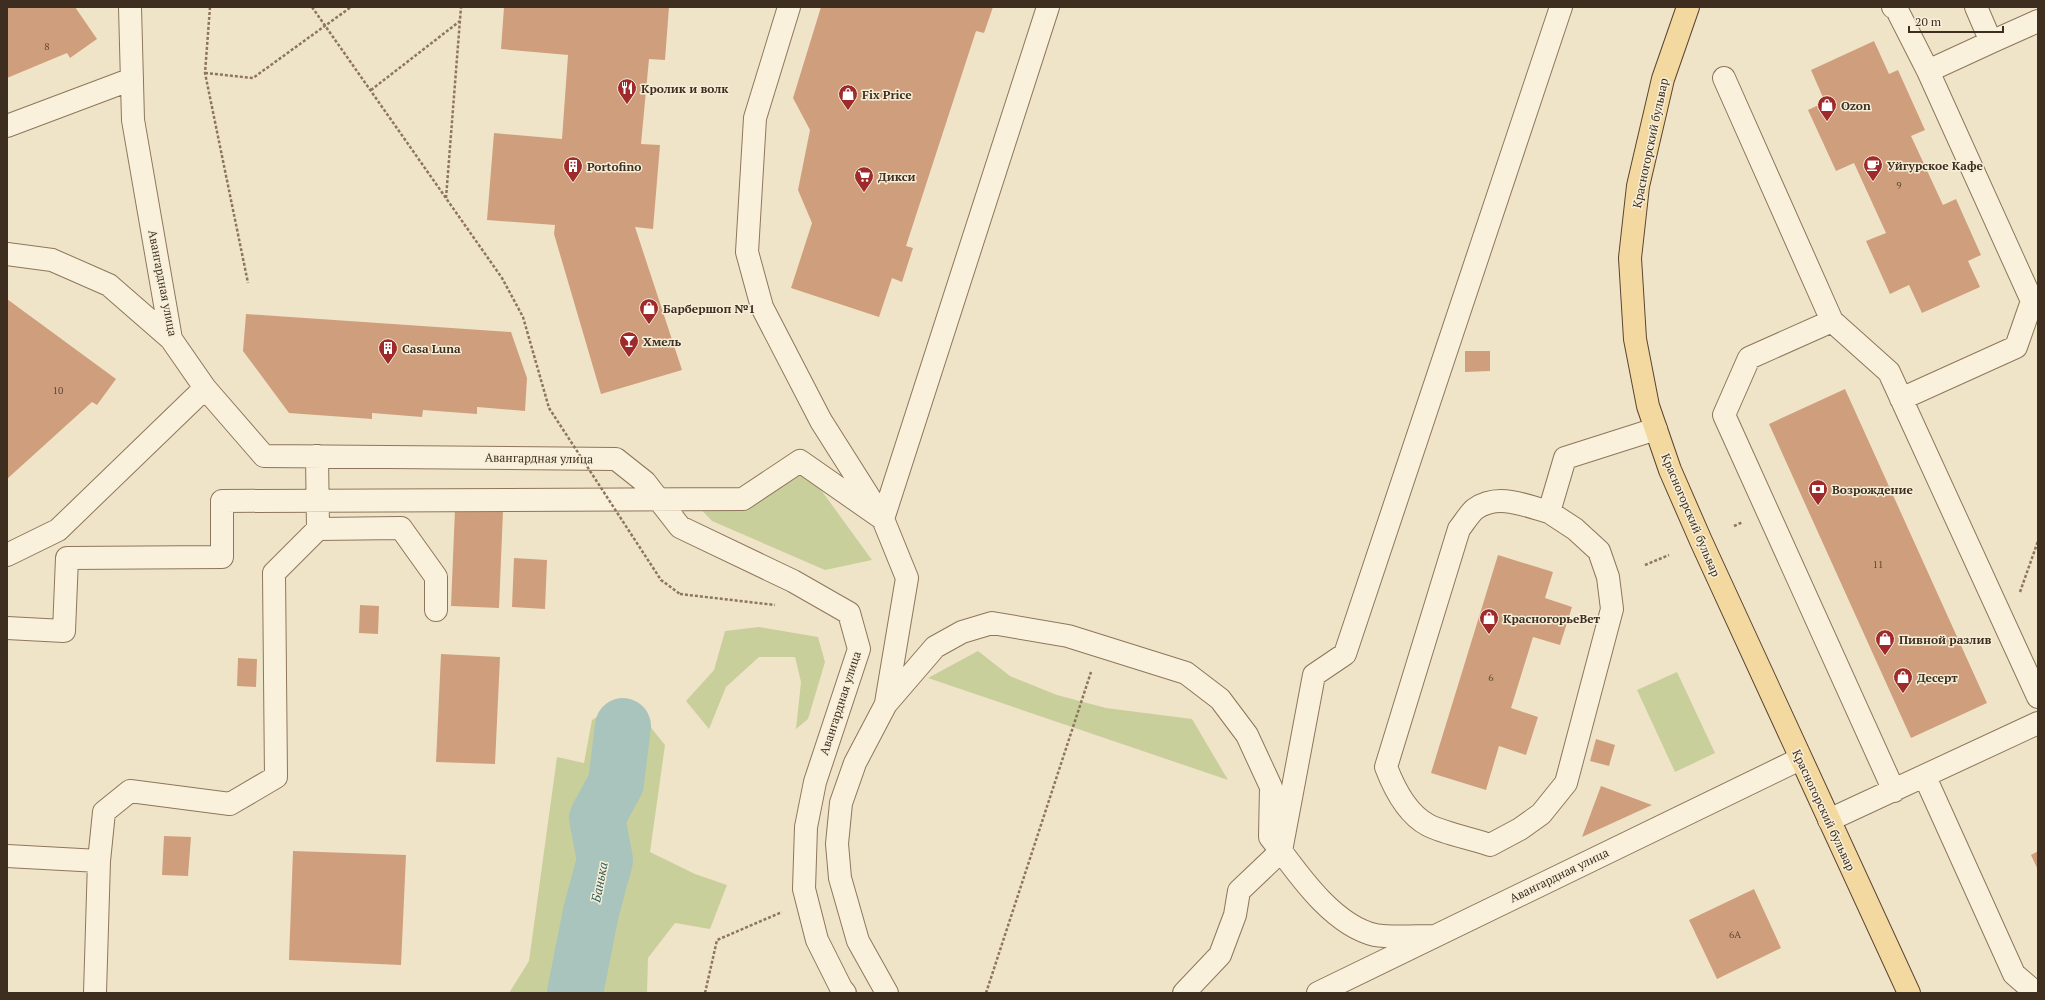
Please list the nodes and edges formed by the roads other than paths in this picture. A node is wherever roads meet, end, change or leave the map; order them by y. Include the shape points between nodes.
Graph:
1 (130, 7) edge
2 (788, 7) edge
3 (1048, 7) edge
4 (1561, 7) edge
5 (1688, 7) edge
6 (1893, 7) edge
7 (1976, 7) edge
8 (2038, 21) edge
9 (1991, 42) junction
10 (1928, 71) junction
11 (1724, 78) dead end
12 (132, 79) junction
13 (7, 126) edge
14 (7, 254) edge
15 (1832, 321) junction
16 (172, 339) junction
17 (205, 388) junction
18 (1901, 399) junction
19 (1656, 429) junction
20 (317, 456) junction
21 (1549, 512) junction
22 (883, 519) junction
23 (318, 529) junction
24 (7, 555) edge
25 (436, 610) dead end
26 (7, 628) edge
27 (2038, 697) edge
28 (886, 704) junction
29 (2038, 723) edge
30 (1800, 759) junction
31 (1925, 777) junction
32 (1894, 791) junction
33 (1829, 820) junction
34 (1281, 851) junction
35 (7, 856) edge
36 (99, 861) junction
37 (1433, 936) junction
38 (95, 993) edge
39 (845, 993) edge
40 (887, 993) edge
41 (1184, 993) edge
42 (1318, 993) edge
43 (1909, 993) edge
44 (2036, 993) edge

1 - 12 street, Авангардная улица
2 - 22 street via 755,118 747,252 762,307 821,421
3 - 22 street
4 - 34 street via 1345,654 1314,675
5 - 19 main road, Красногорский бульвар via 1661,86 1638,186 1630,258 1635,339 1648,406
6 - 10 street via 1896,8
7 - 9 street
8 - 9 street
9 - 10 street
10 - 18 street via 2032,301 2016,347
11 - 15 street
12 - 13 street
12 - 16 street, Авангардная улица via 133,120
14 - 16 street via 52,260 109,285
15 - 18 street via 1889,372
15 - 32 street via 1749,358 1724,415
16 - 17 street, Авангардная улица
17 - 20 street, Авангардная улица via 264,456
17 - 24 street via 58,530
18 - 27 street
19 - 21 street via 1565,458
19 - 30 main road, Красногорский бульвар via 1673,477
20 - 23 street
20 - 39 street, Авангардная улица via 616,459 645,482 680,527 794,581 849,613 859,649 815,782 806,827 804,889 817,940
21 - 21 street via 1504,500 1489,502 1474,510 1459,529 1386,767 1392,785 1408,808 1428,825 1490,844 1520,830 1541,814 1566,783 1612,609 1608,577 1599,551 1575,528
22 - 26 street via 800,461 743,499 222,501 222,558 67,558 64,631
22 - 28 street via 907,578
23 - 25 street via 401,528 436,577
23 - 36 street via 274,573 276,776 230,804 130,791 104,812
28 - 34 street via 935,647 962,632 992,624 1068,636 1186,673 1220,699 1247,735 1271,787 1270,837
28 - 40 street via 855,764 841,803 837,844 840,878 858,941
29 - 31 street
30 - 33 main road, Красногорский бульвар
30 - 37 street, Авангардная улица
31 - 32 street
31 - 44 street via 2014,974
32 - 33 street
33 - 43 main road, Красногорский бульвар
34 - 37 street via 1304,884 1328,908 1350,923 1375,935
34 - 41 street via 1239,891 1235,915 1220,954
35 - 36 street
36 - 38 street
37 - 42 street, Авангардная улица

